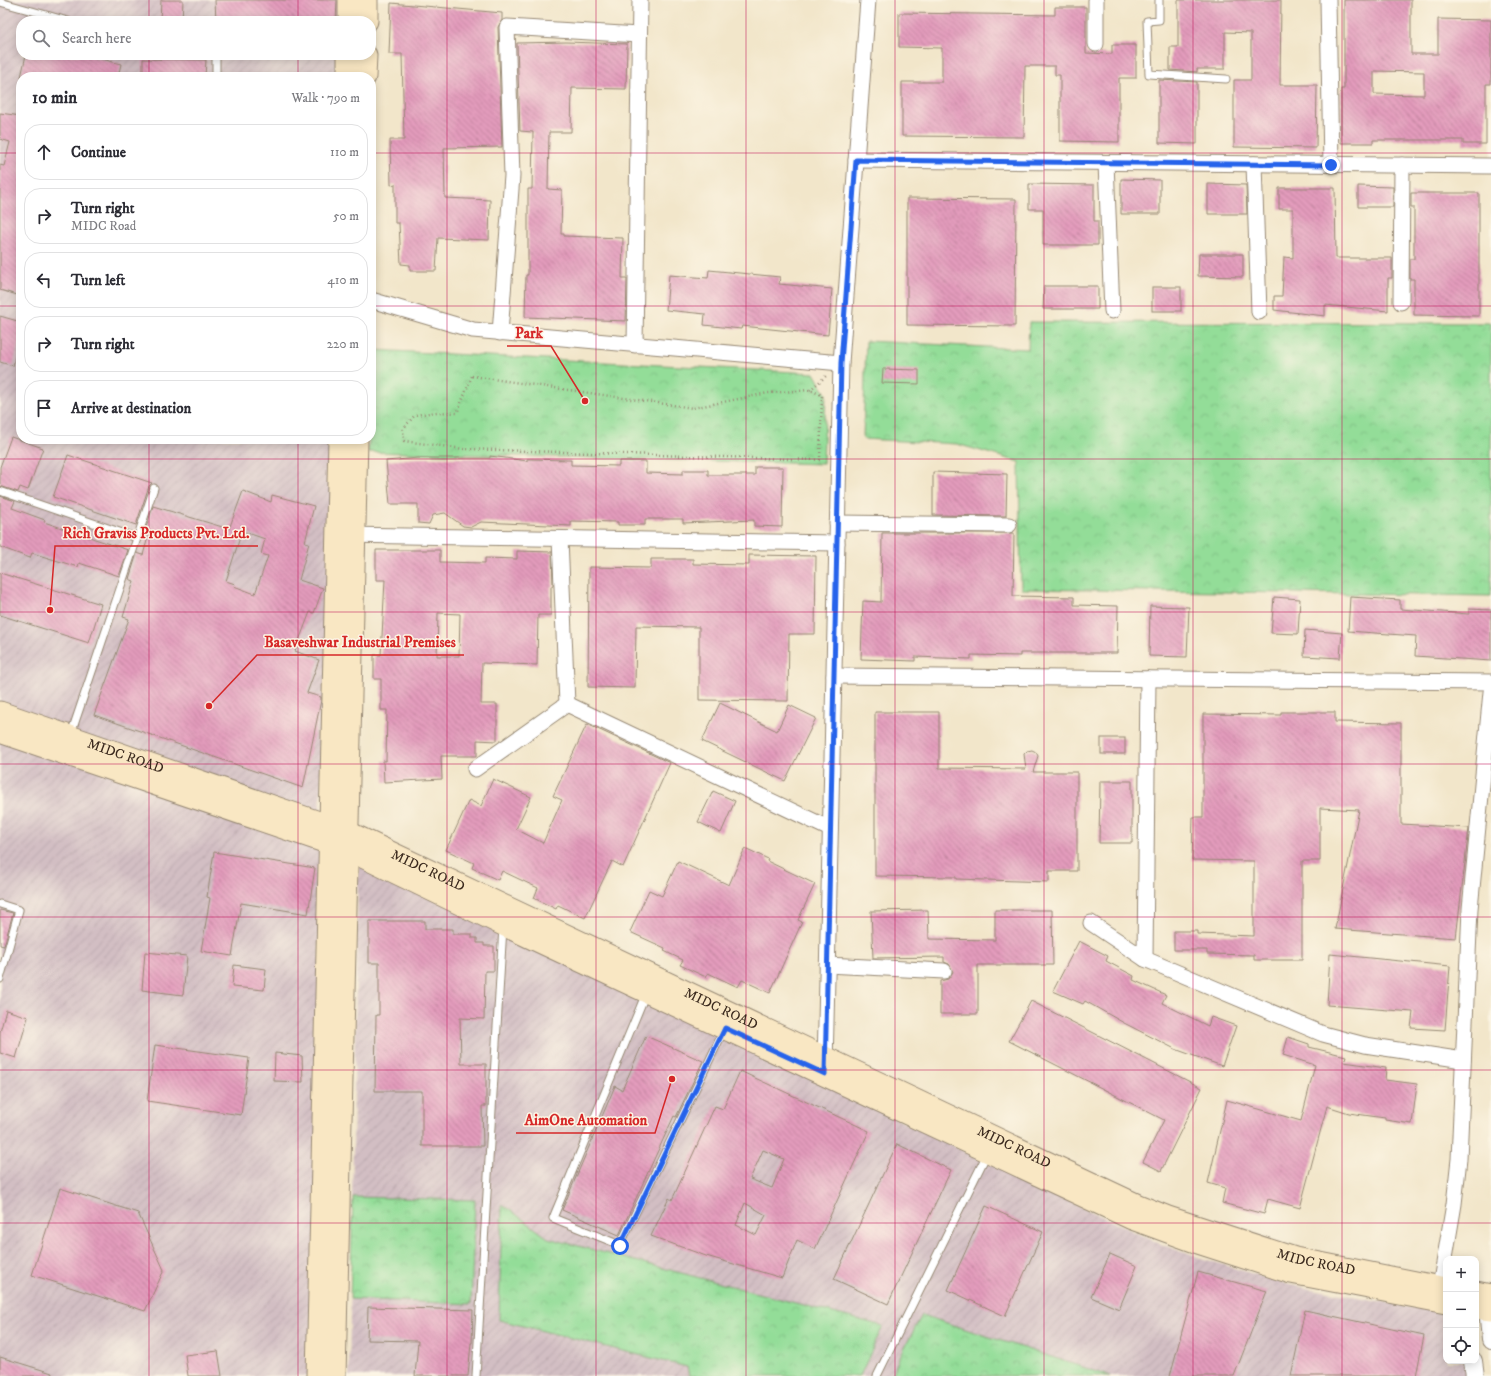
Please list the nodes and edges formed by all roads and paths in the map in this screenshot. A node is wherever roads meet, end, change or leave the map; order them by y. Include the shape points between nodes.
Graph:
1 (350, 0) edge
2 (367, 0) edge
3 (640, 0) edge
4 (868, 0) edge
5 (1096, 0) edge
6 (1159, 0) edge
7 (1328, 0) edge
8 (0, 2) edge
9 (50, 16) edge
10 (349, 16) edge
11 (366, 16) edge
12 (639, 35) junction
13 (1096, 44) dead end
14 (216, 60) edge
15 (348, 60) edge
16 (366, 60) edge
17 (216, 72) edge
18 (348, 72) edge
19 (365, 72) edge
20 (1226, 79) dead end
21 (856, 160) junction
22 (1106, 163) junction
23 (1254, 164) junction
24 (1331, 165) junction
25 (1402, 165) junction
26 (1491, 166) edge
27 (376, 301) edge
28 (1401, 302) dead end
29 (1112, 311) dead end
30 (1259, 312) dead end
31 (500, 333) junction
32 (635, 345) junction
33 (841, 363) junction
34 (822, 395) joint
35 (339, 444) edge
36 (356, 444) edge
37 (154, 488) dead end
38 (0, 491) edge
39 (837, 523) junction
40 (1010, 525) dead end
41 (346, 535) junction
42 (138, 538) junction
43 (560, 538) junction
44 (837, 543) junction
45 (834, 676) junction
46 (1148, 679) junction
47 (1491, 682) edge
48 (1491, 692) edge
49 (567, 704) junction
50 (0, 712) edge
51 (0, 732) edge
52 (67, 744) junction
53 (475, 769) dead end
54 (830, 829) junction
55 (339, 838) junction
56 (0, 904) edge
57 (1091, 924) dead end
58 (503, 925) junction
59 (1146, 959) junction
60 (827, 965) junction
61 (944, 971) dead end
62 (0, 979) edge
63 (646, 992) junction
64 (725, 1028) junction
65 (1462, 1060) junction
66 (825, 1066) junction
67 (992, 1144) junction
68 (1444, 1292) edge
69 (1443, 1293) edge
70 (1485, 1302) edge
71 (1491, 1340) edge
72 (1473, 1364) edge
73 (317, 1376) edge
74 (335, 1376) edge
75 (476, 1376) edge
76 (877, 1376) edge
77 (1475, 1376) edge

1 - 10 main road
2 - 11 main road
3 - 12 street
4 - 21 street
5 - 13 street
6 - 20 lane via 1159,20 1147,21 1149,74
7 - 24 street
8 - 9 lane
12 - 31 street via 507,27 512,176
12 - 32 street
14 - 17 lane
15 - 18 main road
16 - 19 main road
21 - 22 street
21 - 33 street
22 - 23 street
22 - 29 street
23 - 24 street
23 - 30 street
24 - 25 street
25 - 26 street
25 - 28 street
27 - 31 street via 473,330
31 - 32 street
32 - 33 street
33 - 39 street
34 - 34 path via 820,460 464,448 404,441 404,429 415,415 437,412 458,414 472,376 693,408 768,394 810,390
35 - 41 main road
36 - 41 main road
37 - 42 lane
38 - 42 lane
39 - 40 street
39 - 44 street
41 - 43 street
41 - 55 main road
42 - 52 lane
43 - 44 street
43 - 49 street
44 - 45 street
45 - 46 street
45 - 54 street
46 - 47 street
46 - 59 street
48 - 65 street via 1470,909
49 - 53 street
49 - 54 street
50 - 52 main road, MIDC ROAD
51 - 52 main road, MIDC ROAD
52 - 55 main road, MIDC ROAD
54 - 60 street
55 - 58 main road, MIDC ROAD
55 - 66 main road, MIDC ROAD
55 - 73 main road
55 - 74 main road
56 - 62 lane via 19,910
57 - 59 street
58 - 63 main road, MIDC ROAD
58 - 75 lane
59 - 65 street via 1323,1034 1366,1045
60 - 61 street
60 - 66 street
63 - 64 main road, MIDC ROAD
63 - 64 lane via 553,1218 620,1246
64 - 66 main road, MIDC ROAD
65 - 68 street via 1459,1159
66 - 67 main road, MIDC ROAD
67 - 69 main road, MIDC ROAD via 1187,1223 1295,1258
67 - 76 lane
70 - 71 street
72 - 77 street

